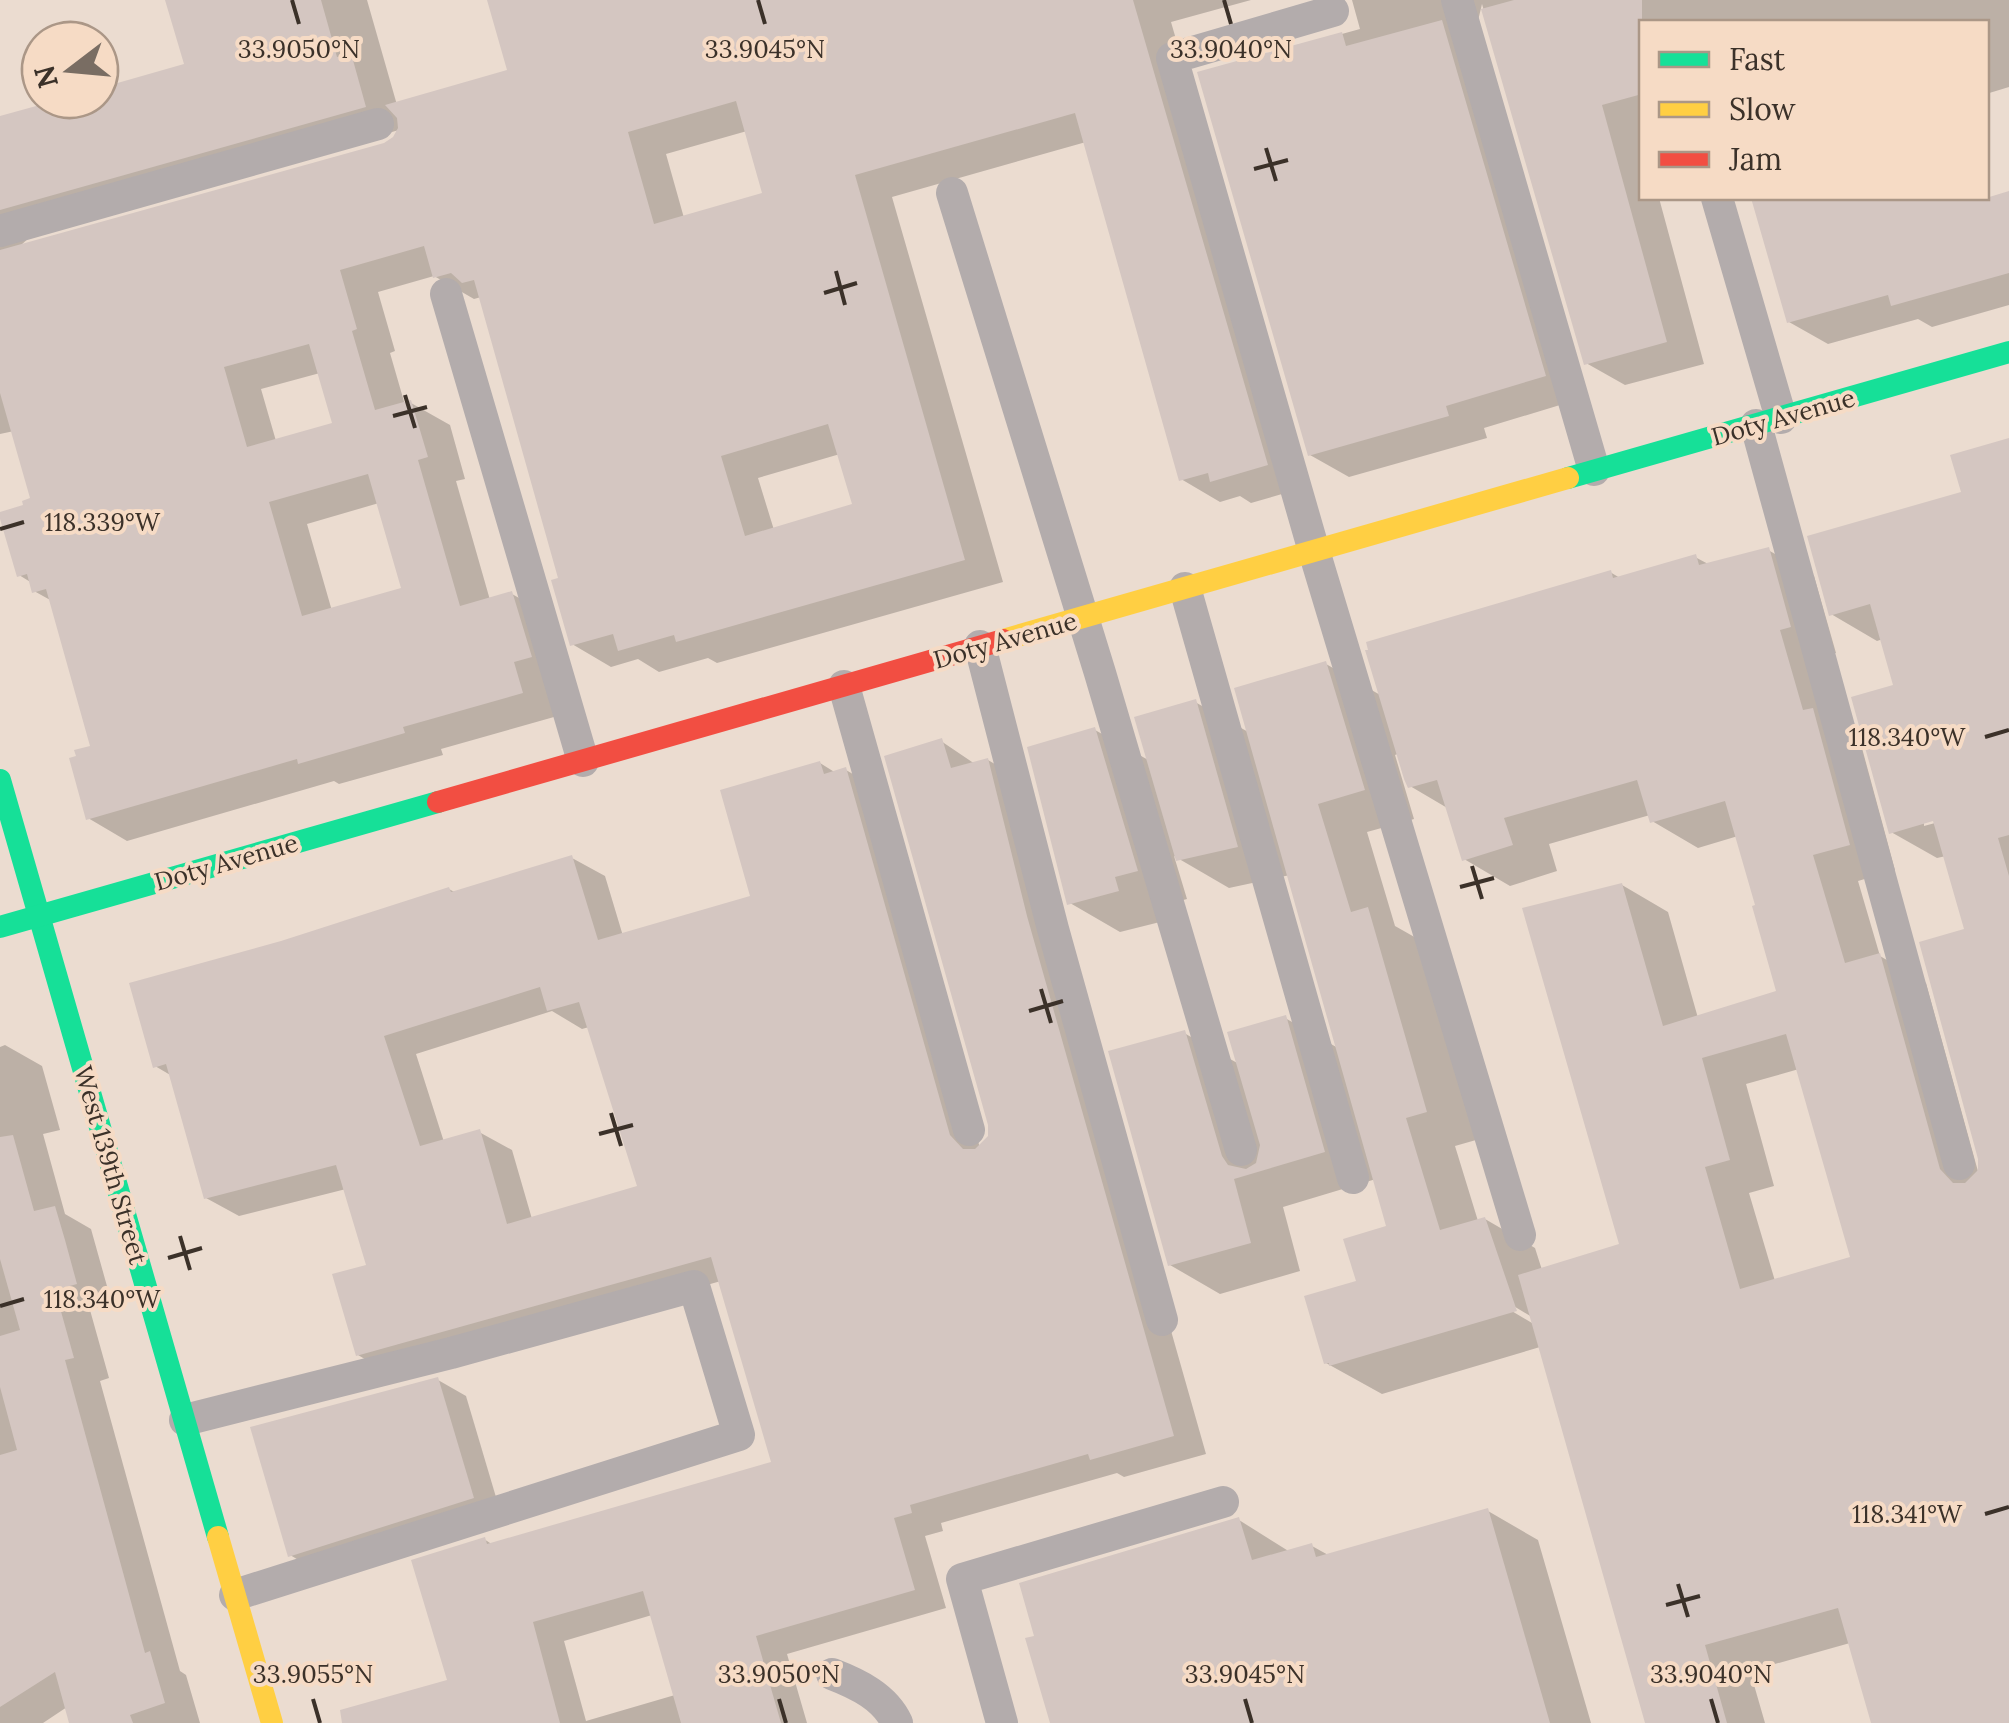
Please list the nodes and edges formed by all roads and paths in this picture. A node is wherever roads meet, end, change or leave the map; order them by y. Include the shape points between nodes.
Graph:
1 (1457, 0) edge
2 (1333, 12) dead end
3 (378, 124) dead end
4 (952, 193) dead end
5 (1718, 200) edge
6 (0, 231) edge
7 (446, 294) dead end
8 (2009, 352) edge
9 (1768, 421) junction
10 (1594, 470) junction
11 (1314, 551) junction
12 (1186, 588) junction
13 (1081, 618) junction
14 (980, 646) junction
15 (844, 686) junction
16 (582, 760) junction
17 (0, 780) edge
18 (39, 916) junction
19 (0, 927) edge
20 (969, 1130) dead end
21 (1242, 1150) dead end
22 (1959, 1164) dead end
23 (1353, 1178) dead end
24 (1520, 1234) dead end
25 (1162, 1320) dead end
26 (185, 1420) junction
27 (1223, 1502) dead end
28 (235, 1594) junction
29 (832, 1674) dead end
30 (272, 1723) edge
31 (897, 1723) edge
32 (1002, 1723) edge

1 - 10 lane
2 - 11 lane via 1172,58
3 - 6 lane
4 - 13 lane
5 - 9 lane
7 - 16 lane
8 - 9 street, Doty Avenue
9 - 10 street, Doty Avenue
9 - 22 lane
10 - 11 street, Doty Avenue
11 - 12 street, Doty Avenue
11 - 24 lane
12 - 13 street, Doty Avenue
12 - 23 lane
13 - 14 street, Doty Avenue
13 - 21 lane
14 - 15 street, Doty Avenue
14 - 25 lane
15 - 16 street, Doty Avenue
15 - 20 lane
16 - 18 street, Doty Avenue
17 - 18 street, West 139th Street
18 - 19 street, Doty Avenue
18 - 26 street, West 139th Street
26 - 28 street, West 139th Street
26 - 28 lane via 694,1286 739,1435
27 - 32 lane via 962,1579
28 - 30 street, West 139th Street
29 - 31 lane via 858,1684

